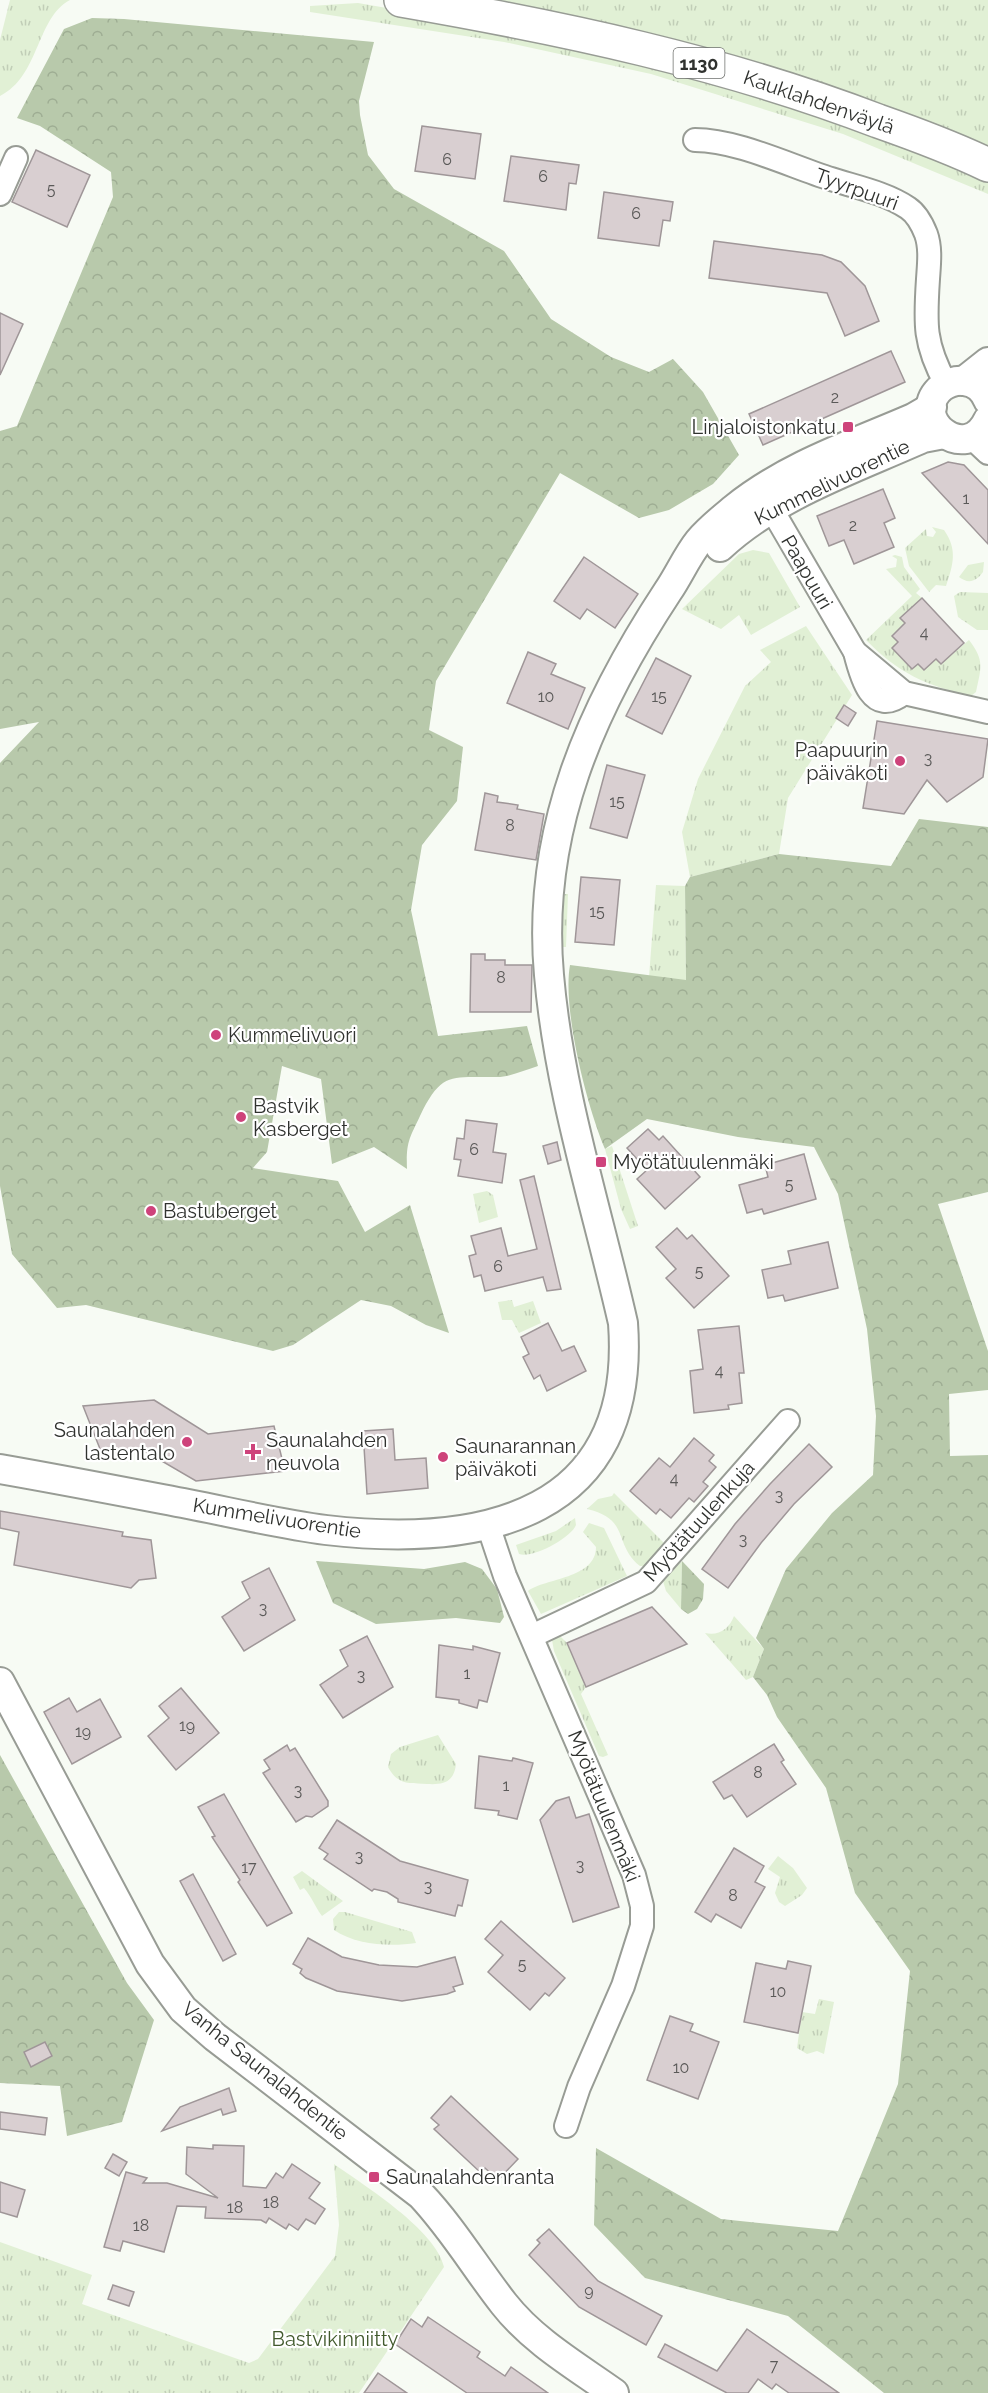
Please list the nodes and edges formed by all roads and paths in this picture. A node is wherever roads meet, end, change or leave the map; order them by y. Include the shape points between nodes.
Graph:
1 (401, 0) edge
2 (695, 140) dead end
3 (16, 158) dead end
4 (988, 165) edge
5 (0, 194) edge
6 (988, 362) edge
7 (972, 412) edge
8 (766, 499) junction
9 (988, 711) edge
10 (788, 1421) dead end
11 (0, 1469) edge
12 (488, 1525) junction
13 (532, 1636) junction
14 (0, 1682) edge
15 (566, 2126) dead end
16 (614, 2393) edge

1 - 4 main road, Kauklahdenväylä / 1130 via 523,21 655,51 823,100
2 - 7 street, Tyyrpuuri via 712,140 882,195 911,209 921,221 930,255 926,332 929,350
3 - 5 street
6 - 7 street, Kummelivuorentie
7 - 8 street, Kummelivuorentie via 922,438
8 - 9 street, Paapuuri via 855,652 904,693
8 - 12 street, Kummelivuorentie via 738,505 699,541 635,640 608,690 582,750 564,806 548,920 548,973 556,1041 623,1323 626,1362 615,1422 578,1478 536,1508
10 - 13 street, Myötätuulenkuja via 646,1582
11 - 12 street, Kummelivuorentie via 327,1530 418,1534
12 - 13 street, Myötätuulenmäki
13 - 15 street, Myötätuulenmäki via 634,1875 642,1906 642,1926 623,1986
14 - 16 street, Vanha Saunalahdentie via 150,1964 183,2009 421,2195 448,2224 504,2304 526,2327

